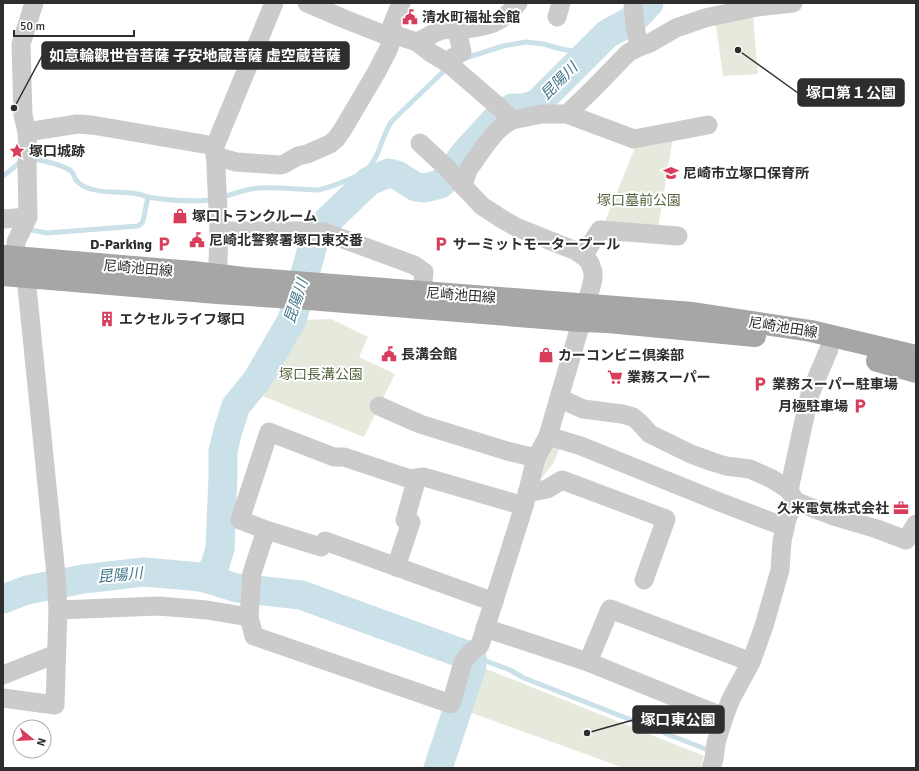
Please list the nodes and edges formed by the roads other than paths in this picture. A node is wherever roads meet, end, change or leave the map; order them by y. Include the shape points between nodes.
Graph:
1 (34, 3) edge
2 (274, 3) edge
3 (307, 3) edge
4 (401, 3) edge
5 (518, 3) edge
6 (793, 3) edge
7 (634, 12) edge
8 (457, 30) junction
9 (391, 33) junction
10 (417, 42) junction
11 (639, 47) junction
12 (449, 64) junction
13 (567, 114) junction
14 (507, 115) junction
15 (708, 124) dead end
16 (27, 132) junction
17 (420, 143) dead end
18 (215, 151) junction
19 (456, 178) junction
20 (3, 219) edge
21 (24, 225) junction
22 (219, 231) junction
23 (678, 236) dead end
24 (9, 256) edge
25 (583, 256) junction
26 (3, 275) edge
27 (26, 277) junction
28 (217, 284) junction
29 (302, 291) junction
30 (422, 292) junction
31 (584, 313) junction
32 (829, 349) junction
33 (916, 356) edge
34 (916, 372) edge
35 (559, 398) junction
36 (379, 406) dead end
37 (548, 436) junction
38 (536, 458) junction
39 (417, 478) junction
40 (792, 495) junction
41 (526, 500) junction
42 (916, 524) edge
43 (785, 527) junction
44 (266, 530) junction
45 (396, 567) junction
46 (644, 580) dead end
47 (494, 602) junction
48 (58, 610) junction
49 (249, 617) junction
50 (485, 628) junction
51 (56, 654) junction
52 (588, 662) junction
53 (751, 662) junction
54 (3, 675) edge
55 (3, 698) edge
56 (724, 717) junction
57 (714, 758) edge

1 - 16 street via 21,44 23,115
2 - 18 street
3 - 9 street via 385,35
4 - 9 street
5 - 8 street via 496,22
6 - 11 street via 757,7 706,18 676,28
7 - 11 street
8 - 10 street via 442,30
8 - 12 street via 462,52
9 - 10 street
9 - 18 street via 385,56 343,130 330,144 280,165 236,162
10 - 12 street
11 - 13 street via 628,53
12 - 14 street
13 - 14 street
13 - 15 street via 634,139
14 - 19 street via 504,125 468,170
16 - 18 street via 77,124 92,125
16 - 21 street
17 - 19 street
18 - 22 street
19 - 25 street via 482,206 502,219
20 - 21 street
21 - 24 street
22 - 28 street
22 - 30 street via 318,231 414,265 424,272
23 - 25 street via 600,230
24 - 27 street
24 - 28 main road, 尼崎池田線 via 193,272
25 - 31 street via 590,263 593,272
26 - 27 main road, 尼崎池田線
27 - 28 main road, 尼崎池田線
27 - 48 street
28 - 29 main road, 尼崎池田線
29 - 30 main road, 尼崎池田線
29 - 31 main road, 尼崎池田線
30 - 31 main road, 尼崎池田線
31 - 32 main road, 尼崎池田線 via 608,322 763,337
31 - 33 main road, 尼崎池田線 via 693,313 811,331
31 - 35 street
32 - 34 main road, 尼崎池田線
32 - 40 street via 810,394
35 - 37 street
35 - 40 street via 583,409 633,417 650,434 672,446 726,466 750,469 772,479
36 - 38 street via 420,424
37 - 38 street
37 - 43 street via 581,446
38 - 41 street
39 - 41 street via 424,477
39 - 44 street via 344,457 334,457 269,432 240,520
39 - 45 street via 405,520 411,522
40 - 42 street via 833,516 906,540
40 - 43 street
41 - 46 street via 562,480 666,519
41 - 47 street
43 - 53 street via 780,570
44 - 45 street via 321,547 325,542
44 - 49 street via 252,573
45 - 47 street
47 - 50 street
48 - 49 street via 158,606
48 - 51 street
49 - 50 street via 254,636 451,704 467,657 480,645
50 - 52 street
51 - 54 street
51 - 55 street via 55,705
52 - 53 street via 610,610
52 - 56 street
53 - 56 street
56 - 57 street

